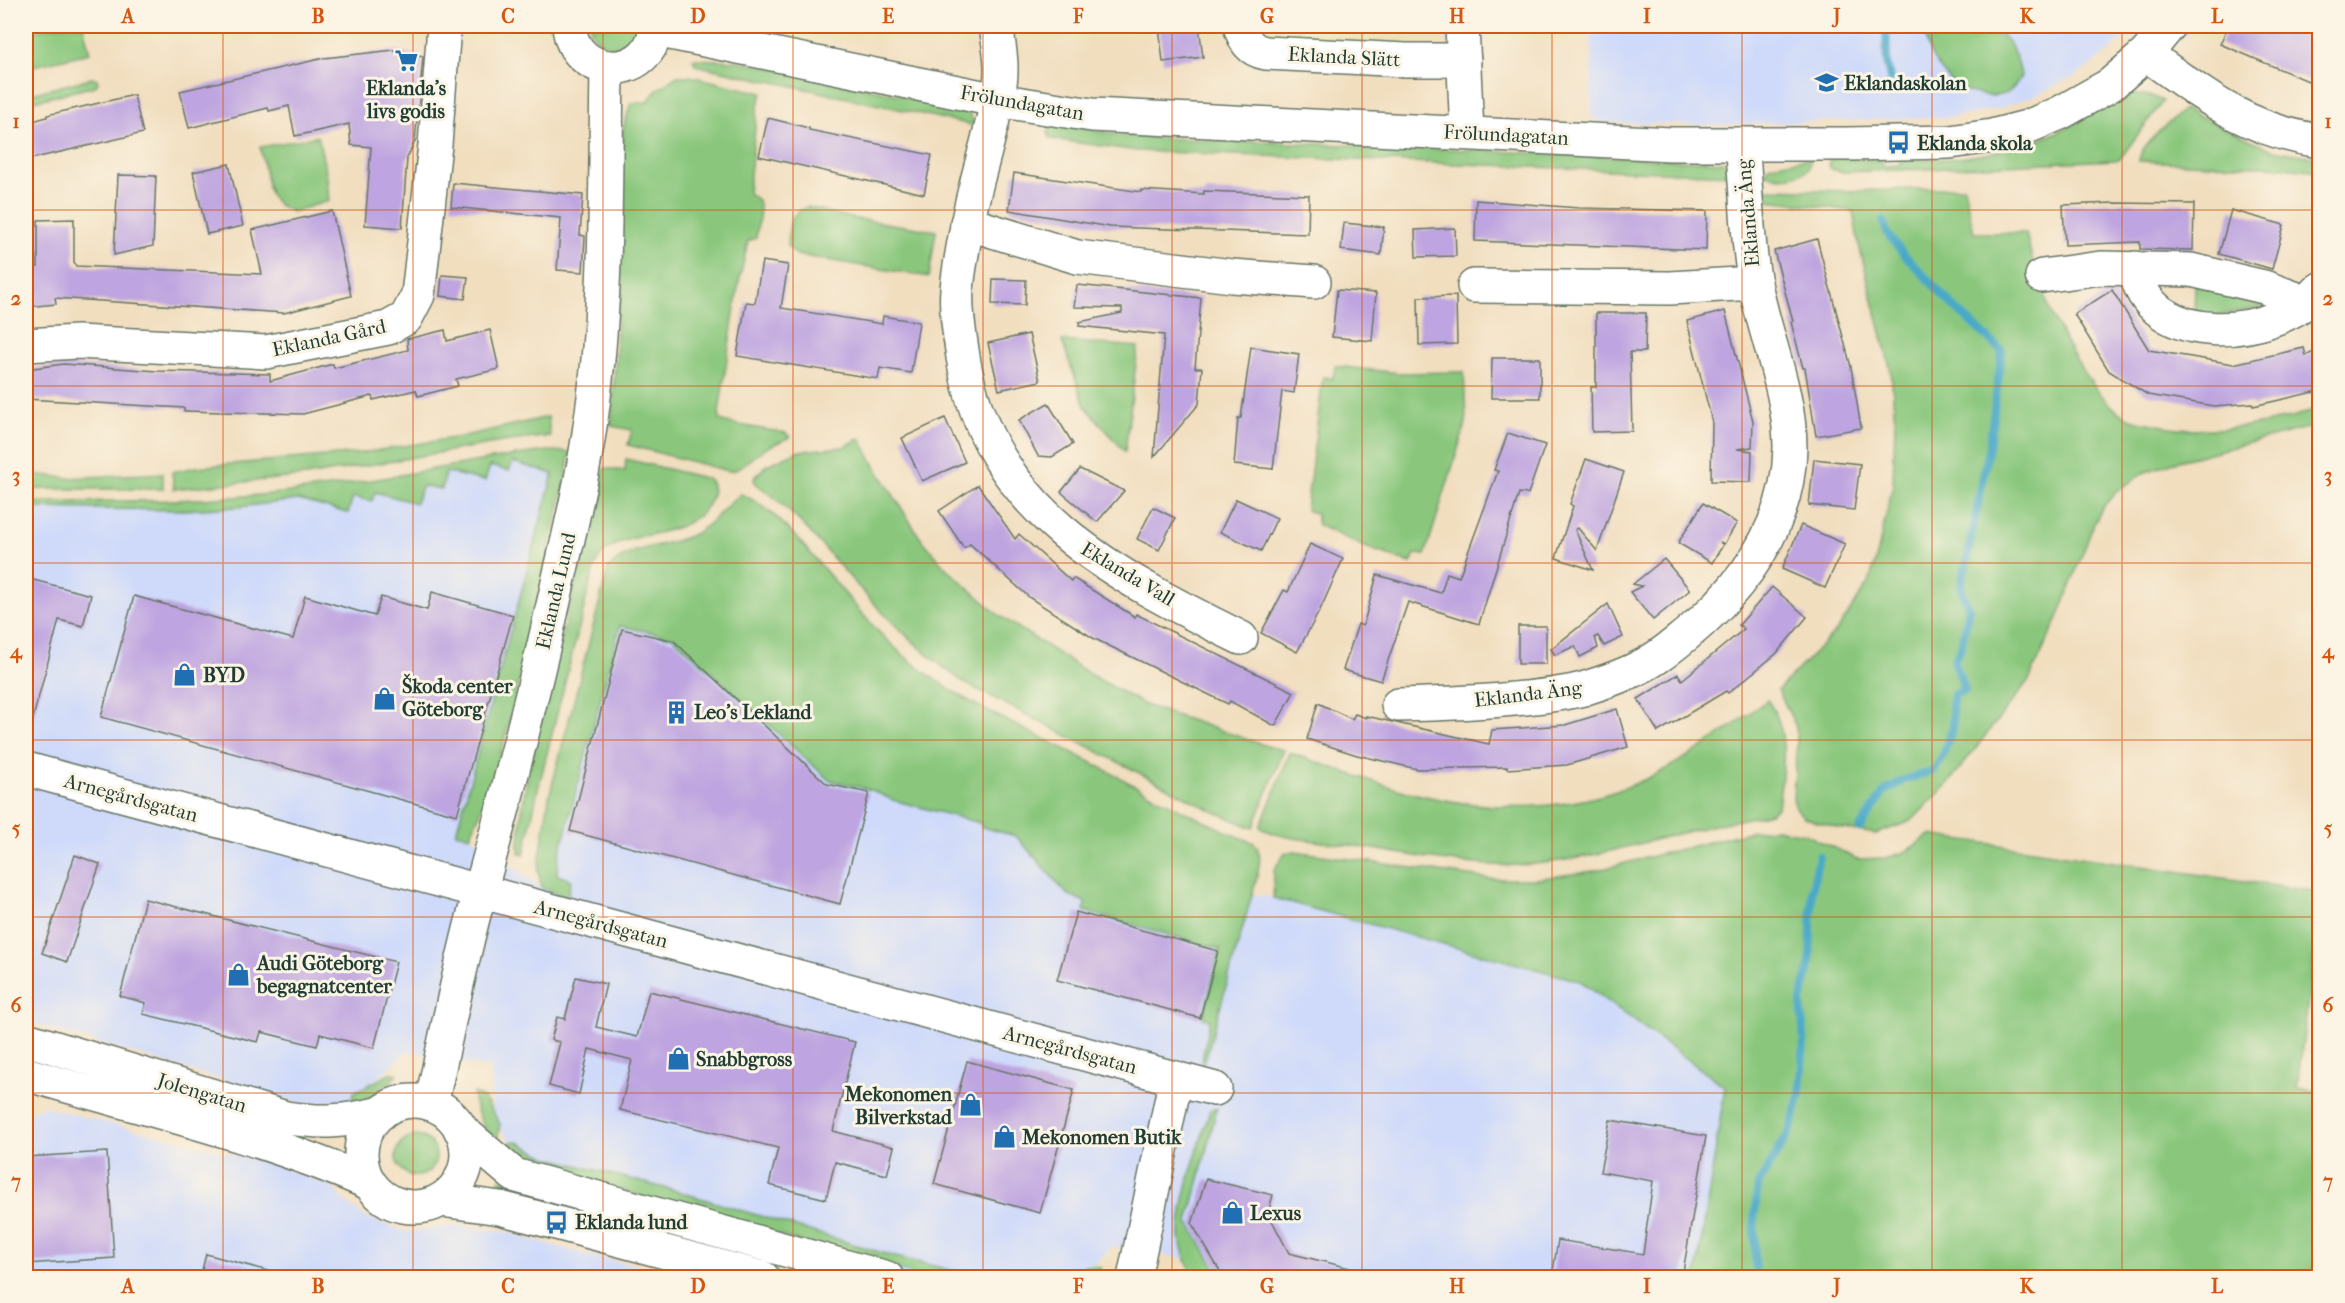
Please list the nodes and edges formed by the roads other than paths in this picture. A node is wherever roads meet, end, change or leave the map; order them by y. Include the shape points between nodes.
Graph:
1 (444, 26) edge
2 (569, 26) edge
3 (996, 26) edge
4 (1240, 26) edge
5 (1462, 26) edge
6 (2169, 26) edge
7 (656, 28) edge
8 (2146, 54) junction
9 (1464, 60) junction
10 (607, 67) junction
11 (996, 100) junction
12 (1467, 133) junction
13 (2319, 141) edge
14 (1742, 144) junction
15 (968, 223) junction
16 (2135, 268) junction
17 (2042, 276) dead end
18 (1314, 282) dead end
19 (1755, 283) junction
20 (1474, 286) dead end
21 (2310, 297) edge
22 (26, 345) edge
23 (1241, 638) dead end
24 (1398, 705) dead end
25 (26, 769) edge
26 (480, 892) junction
27 (26, 1039) edge
28 (26, 1074) edge
29 (1176, 1078) junction
30 (1215, 1089) dead end
31 (430, 1104) junction
32 (381, 1113) junction
33 (460, 1129) junction
34 (369, 1183) junction
35 (441, 1200) junction
36 (763, 1278) edge
37 (887, 1278) edge
38 (1134, 1278) edge

1 - 22 street, Eklanda Gård via 418,295 412,309 398,324 282,351 77,342
2 - 10 street via 579,52
3 - 11 street, Eklanda Vall via 1001,59
4 - 9 street, Eklanda Slätt via 1248,46 1266,53
5 - 9 street
6 - 8 street, Frölundagatan
7 - 10 street via 651,44 636,61
7 - 11 street, Frölundagatan
8 - 13 street via 2229,112 2289,136
8 - 14 street, Frölundagatan via 2088,98 2027,127 1992,136 1940,142
9 - 12 street
10 - 26 street, Eklanda Lund via 605,247 590,431 541,661
11 - 12 street, Frölundagatan via 1092,115
11 - 15 street, Eklanda Vall
12 - 14 street, Frölundagatan
14 - 19 street, Eklanda Äng
15 - 18 street via 1077,257
15 - 23 street, Eklanda Vall via 957,290 958,322 968,383 978,415 1004,466 1043,513 1084,551
16 - 17 street
16 - 21 street via 2191,270 2294,298
16 - 21 street via 2137,283 2151,305 2199,327 2221,330 2262,325
19 - 20 street, Eklanda Äng via 1670,288
19 - 24 street, Eklanda Äng via 1785,408 1790,447 1780,509 1746,576 1707,617 1664,652 1614,678 1556,694
25 - 26 street, Arnegårdsgatan
26 - 29 street, Arnegårdsgatan
26 - 31 street, Eklanda Lund
27 - 32 street, Jolengatan via 286,1118 320,1123
28 - 34 street, Jolengatan via 278,1148
29 - 30 street, Arnegårdsgatan
29 - 38 street
31 - 32 street via 399,1103
31 - 33 street via 448,1114
32 - 34 street via 368,1127 362,1146 362,1165
33 - 35 street via 466,1148 465,1168 456,1186
33 - 37 street via 514,1175
34 - 35 street via 383,1198 402,1206 422,1207
35 - 36 street via 500,1208

